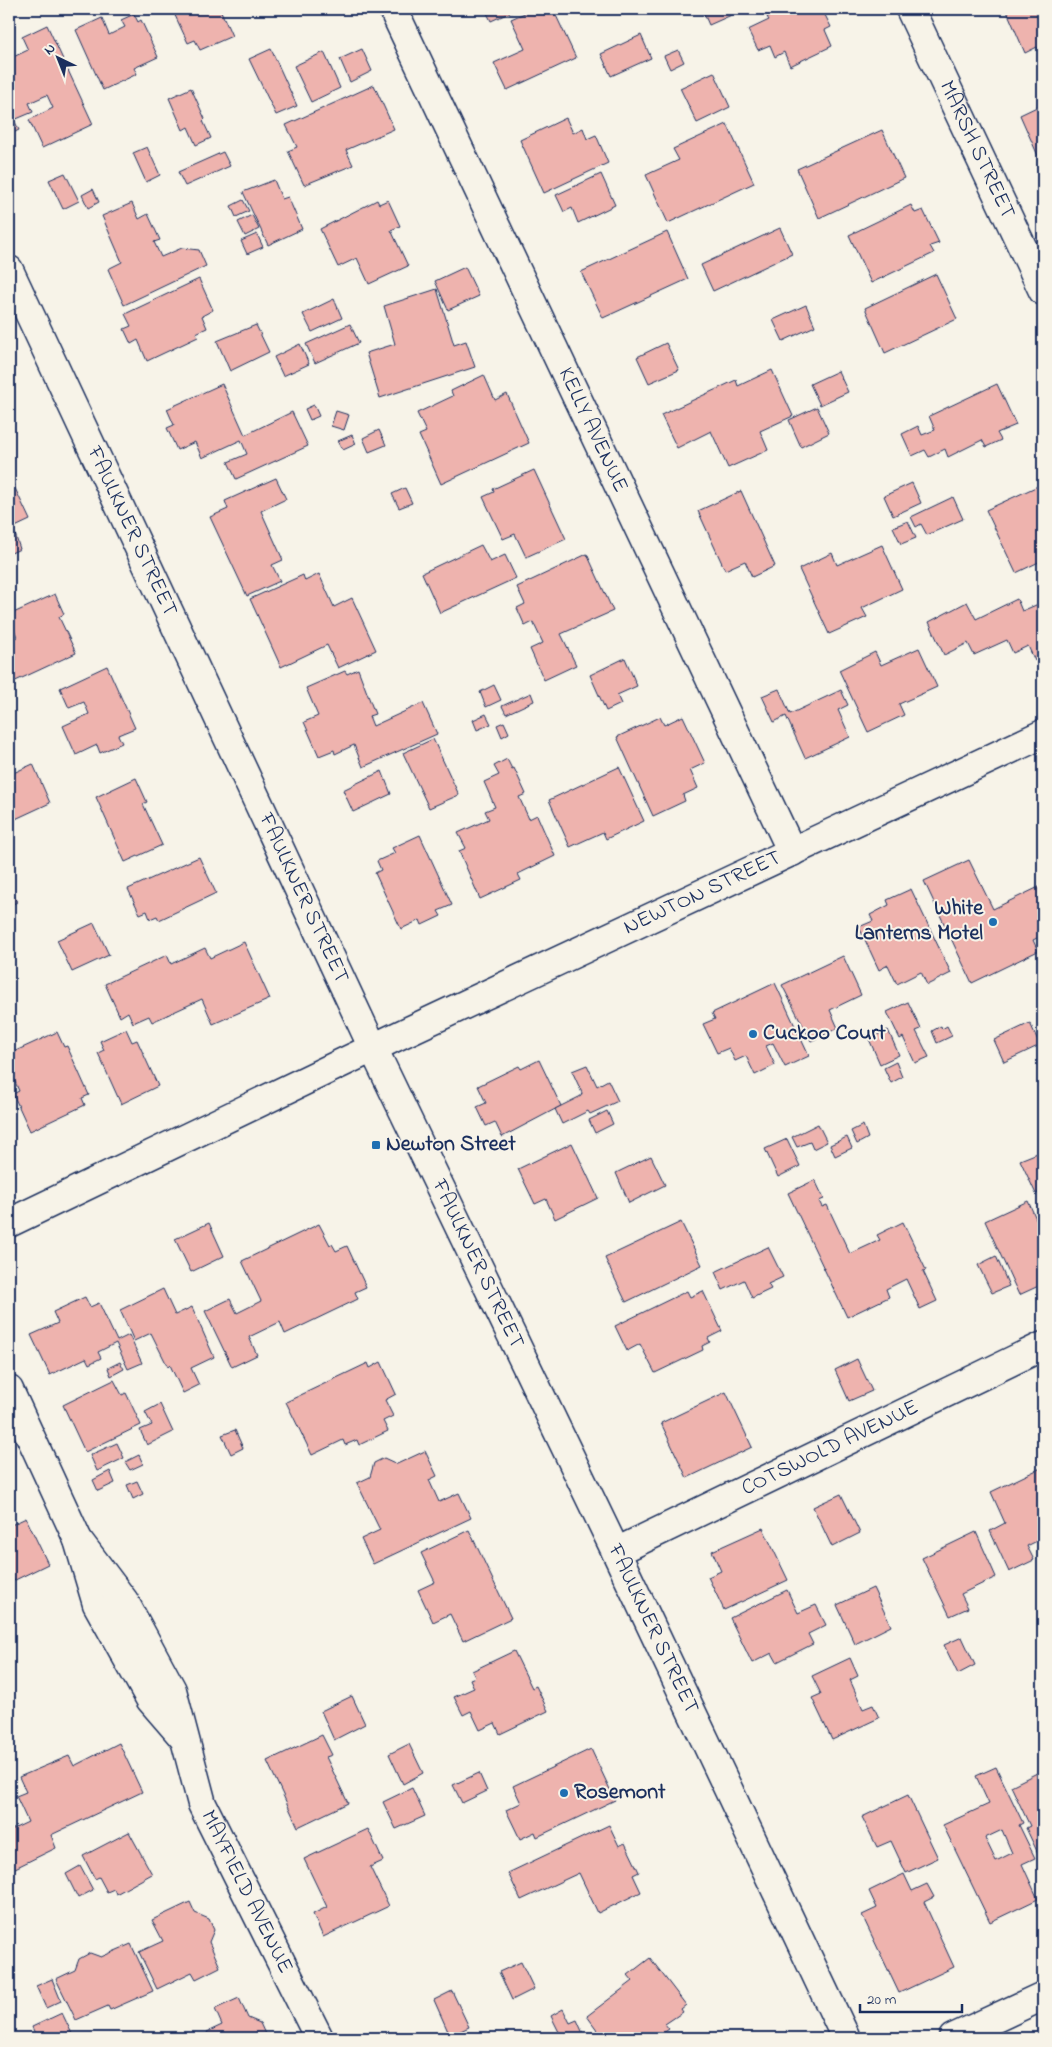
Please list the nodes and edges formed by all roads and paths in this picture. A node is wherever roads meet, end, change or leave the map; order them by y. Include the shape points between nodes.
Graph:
1 (393, 9) edge
2 (910, 9) edge
3 (9, 270) edge
4 (1043, 292) edge
5 (1043, 734) edge
6 (792, 852) junction
7 (373, 1048) junction
8 (9, 1223) edge
9 (1043, 1346) edge
10 (9, 1390) edge
11 (616, 1552) junction
12 (1043, 1996) edge
13 (319, 2038) edge
14 (846, 2038) edge
15 (953, 2038) edge

1 - 6 street, KELLY AVENUE
2 - 4 street, MARSH STREET
3 - 7 street, FAULKNER STREET
5 - 6 street, NEWTON STREET
6 - 7 street, NEWTON STREET
7 - 8 street, NEWTON STREET
7 - 11 street, FAULKNER STREET
9 - 11 street, COTSWOLD AVENUE
10 - 13 street, MAYFIELD AVENUE via 78,1540 124,1601 172,1690 202,1804
11 - 14 street, FAULKNER STREET
12 - 15 street

